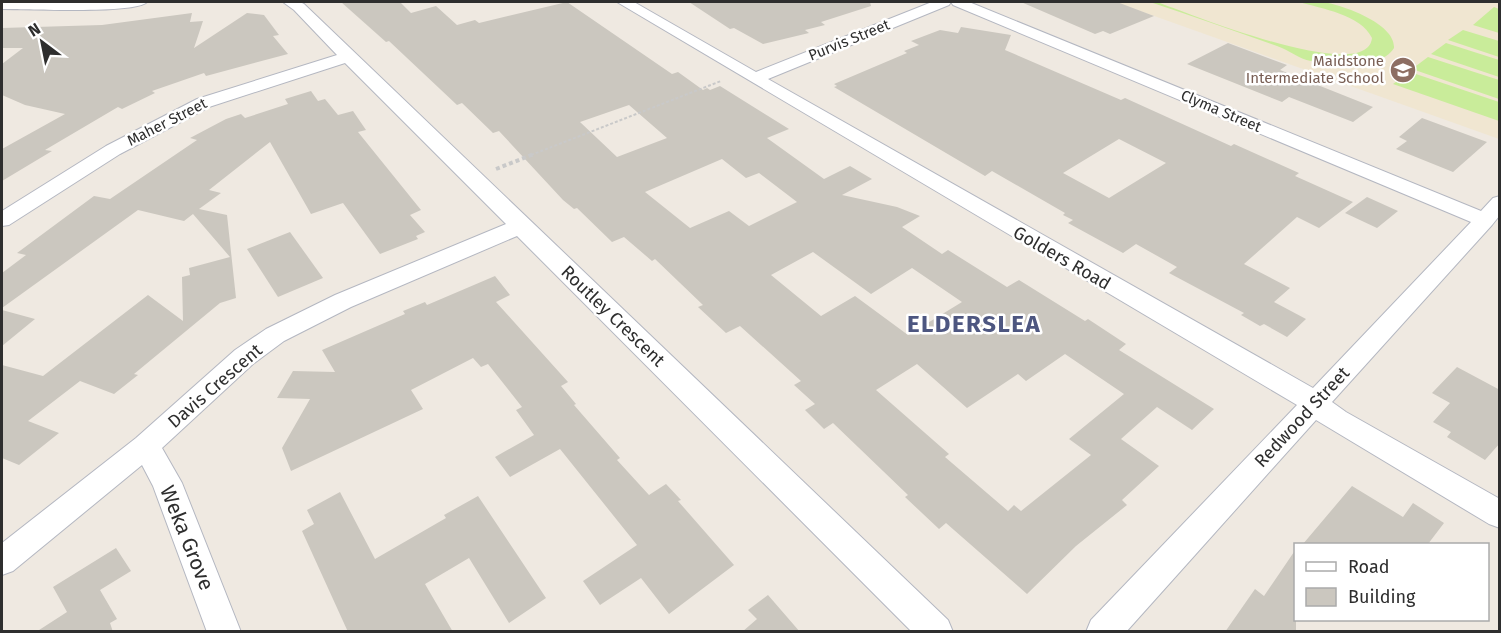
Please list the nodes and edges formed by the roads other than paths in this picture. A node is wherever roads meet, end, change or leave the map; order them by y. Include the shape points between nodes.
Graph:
1 (140, 2) edge
2 (290, 2) edge
3 (624, 2) edge
4 (944, 2) edge
5 (958, 2) edge
6 (2, 5) edge
7 (348, 57) junction
8 (750, 75) junction
9 (1492, 211) edge
10 (2, 220) edge
11 (521, 226) junction
12 (1315, 404) junction
13 (146, 446) junction
14 (1500, 515) edge
15 (2, 561) edge
16 (224, 632) edge
17 (936, 632) edge
18 (1103, 632) edge

1 - 6 street
2 - 7 street, Routley Crescent
3 - 8 street, Golders Road
4 - 8 street, Purvis Street
5 - 9 street, Clyma Street
7 - 10 street, Maher Street via 203,103 123,145
7 - 11 street, Routley Crescent
8 - 12 street, Golders Road
9 - 12 street, Redwood Street
11 - 13 street, Davis Crescent via 343,301 275,335 244,357
11 - 17 street, Routley Crescent
12 - 14 street, Golders Road
12 - 18 street, Redwood Street
13 - 15 street, Davis Crescent
13 - 16 street, Weka Grove via 167,483

